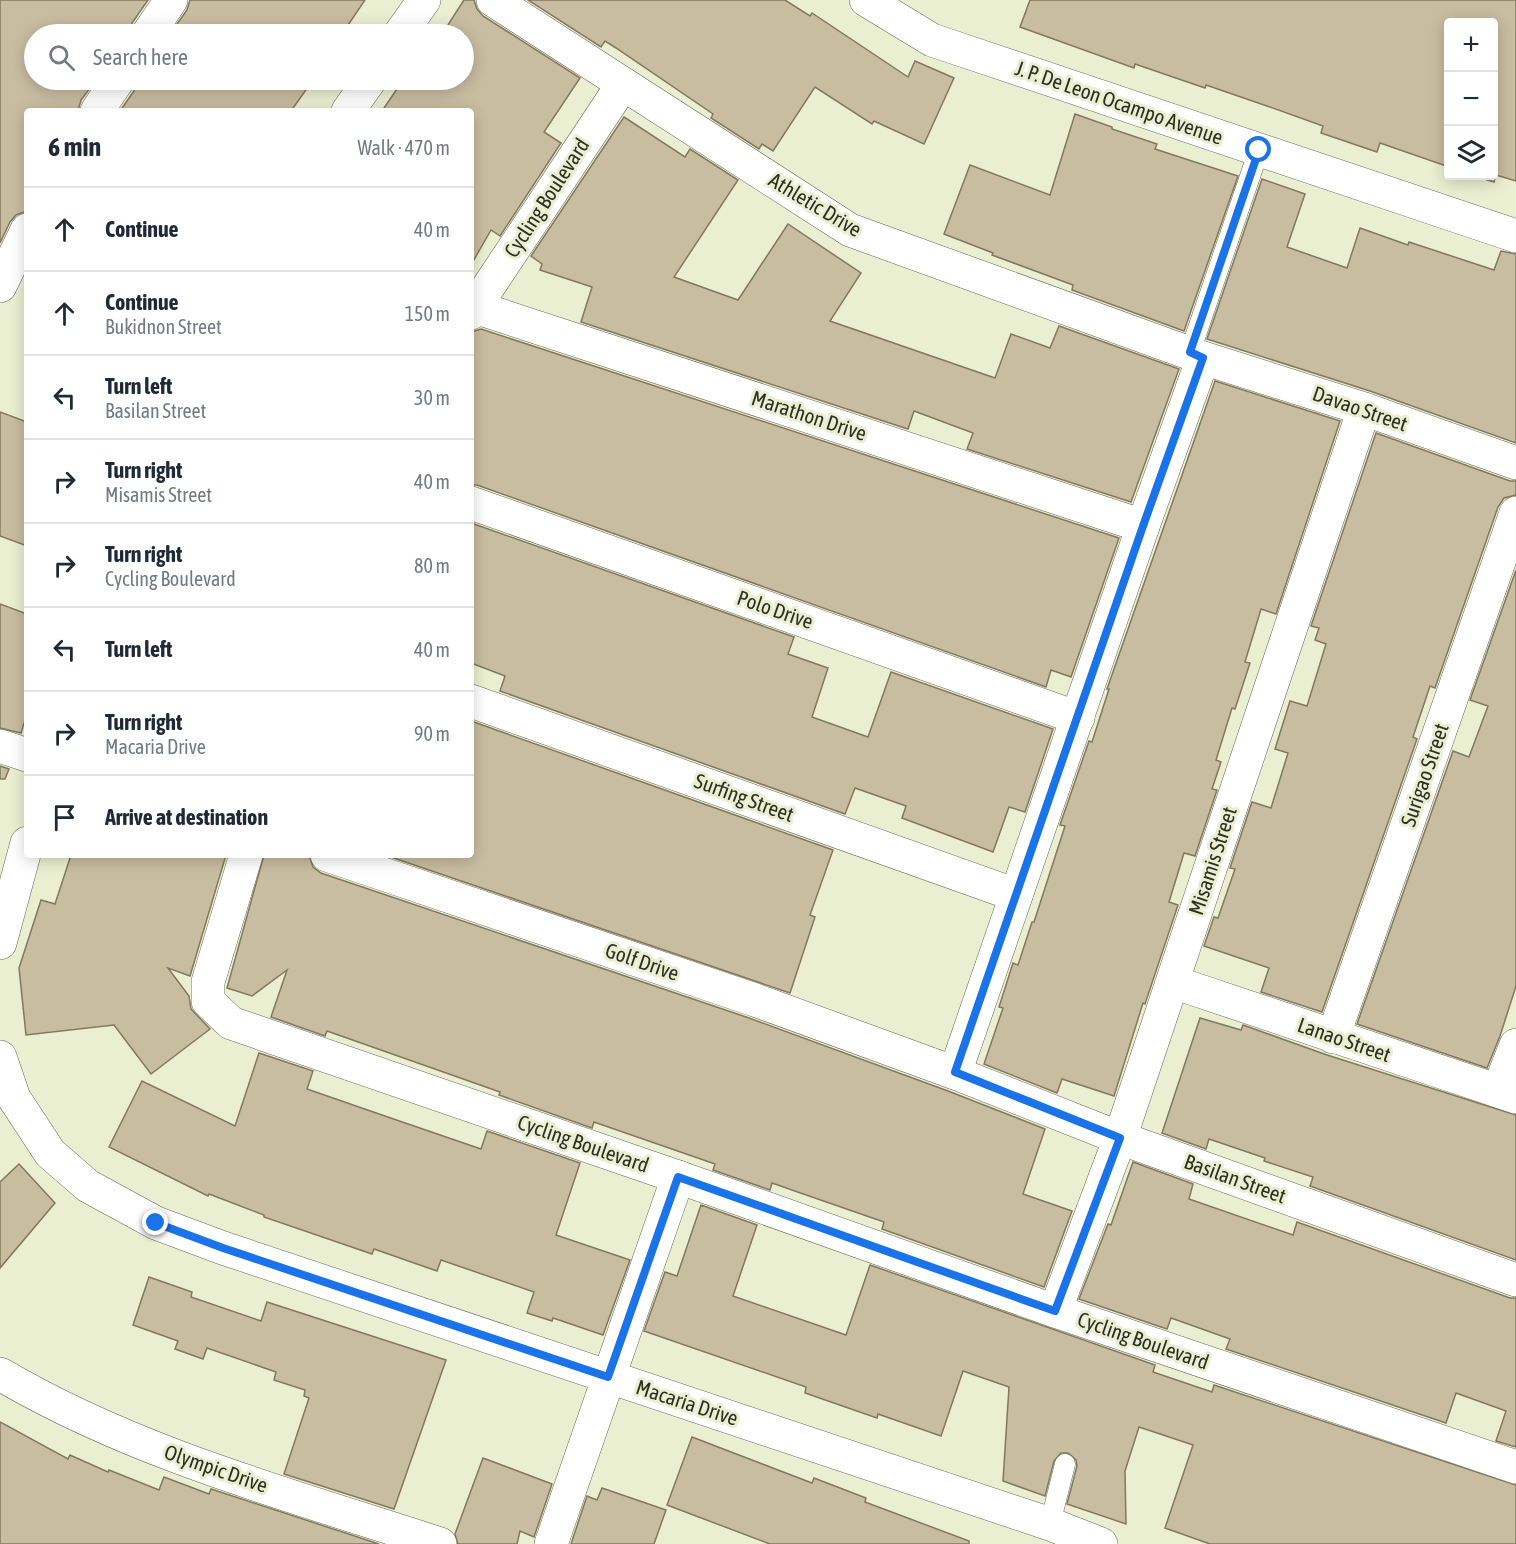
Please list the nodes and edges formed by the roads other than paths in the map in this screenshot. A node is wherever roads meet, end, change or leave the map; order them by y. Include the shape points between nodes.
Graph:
1 (171, 0) edge
2 (424, 0) edge
3 (493, 0) edge
4 (866, 0) edge
5 (155, 24) edge
6 (407, 24) edge
7 (622, 84) junction
8 (111, 90) edge
9 (363, 90) edge
10 (99, 108) edge
11 (350, 108) edge
12 (1259, 150) junction
13 (24, 236) edge
14 (1516, 236) edge
15 (0, 286) edge
16 (474, 308) edge
17 (474, 310) edge
18 (1196, 355) junction
19 (1364, 409) junction
20 (1516, 463) edge
21 (474, 504) edge
22 (1516, 513) edge
23 (1143, 526) junction
24 (474, 702) edge
25 (1078, 718) junction
26 (0, 746) edge
27 (24, 754) edge
28 (24, 854) edge
29 (245, 858) edge
30 (336, 858) edge
31 (1016, 895) junction
32 (0, 943) edge
33 (1173, 982) junction
34 (1333, 1037) junction
35 (1516, 1045) edge
36 (0, 1057) edge
37 (955, 1072) junction
38 (1507, 1094) edge
39 (1120, 1138) junction
40 (678, 1177) junction
41 (1516, 1280) edge
42 (1055, 1311) junction
43 (0, 1374) edge
44 (608, 1377) junction
45 (1065, 1464) dead end
46 (1516, 1467) edge
47 (1050, 1524) junction
48 (440, 1544) edge
49 (551, 1544) edge
50 (1101, 1544) edge

1 - 5 street
2 - 6 street
3 - 7 street, Athletic Drive
4 - 12 street, J. P. De Leon Ocampo Avenue via 932,40
7 - 16 street, Cycling Boulevard
7 - 18 street, Athletic Drive via 850,230
8 - 10 street
9 - 11 street
12 - 14 street, J. P. De Leon Ocampo Avenue
12 - 18 lane
13 - 15 street
17 - 23 street, Marathon Drive
18 - 19 street, Davao Street
18 - 23 street
19 - 20 street, Davao Street
19 - 33 street, Misamis Street
21 - 25 street, Polo Drive
22 - 34 street, Surigao Street
23 - 25 street
24 - 31 street, Surfing Street
25 - 31 street
26 - 27 street
28 - 32 street
29 - 40 street, Cycling Boulevard via 208,982 208,1001 231,1023
30 - 37 street, Golf Drive
31 - 37 street
33 - 34 street, Lanao Street
33 - 39 street, Misamis Street
34 - 38 street, Lanao Street
35 - 38 street
36 - 44 street, Macaria Drive via 14,1098 50,1153 88,1186 156,1223
37 - 39 street, Basilan Street
39 - 41 street, Basilan Street
39 - 42 street, Misamis Street
40 - 42 street, Cycling Boulevard
40 - 44 street
42 - 46 street, Cycling Boulevard
43 - 48 street, Olympic Drive via 40,1398 128,1439
44 - 47 street, Macaria Drive
44 - 49 street
45 - 47 lane
47 - 50 street, Macaria Drive

